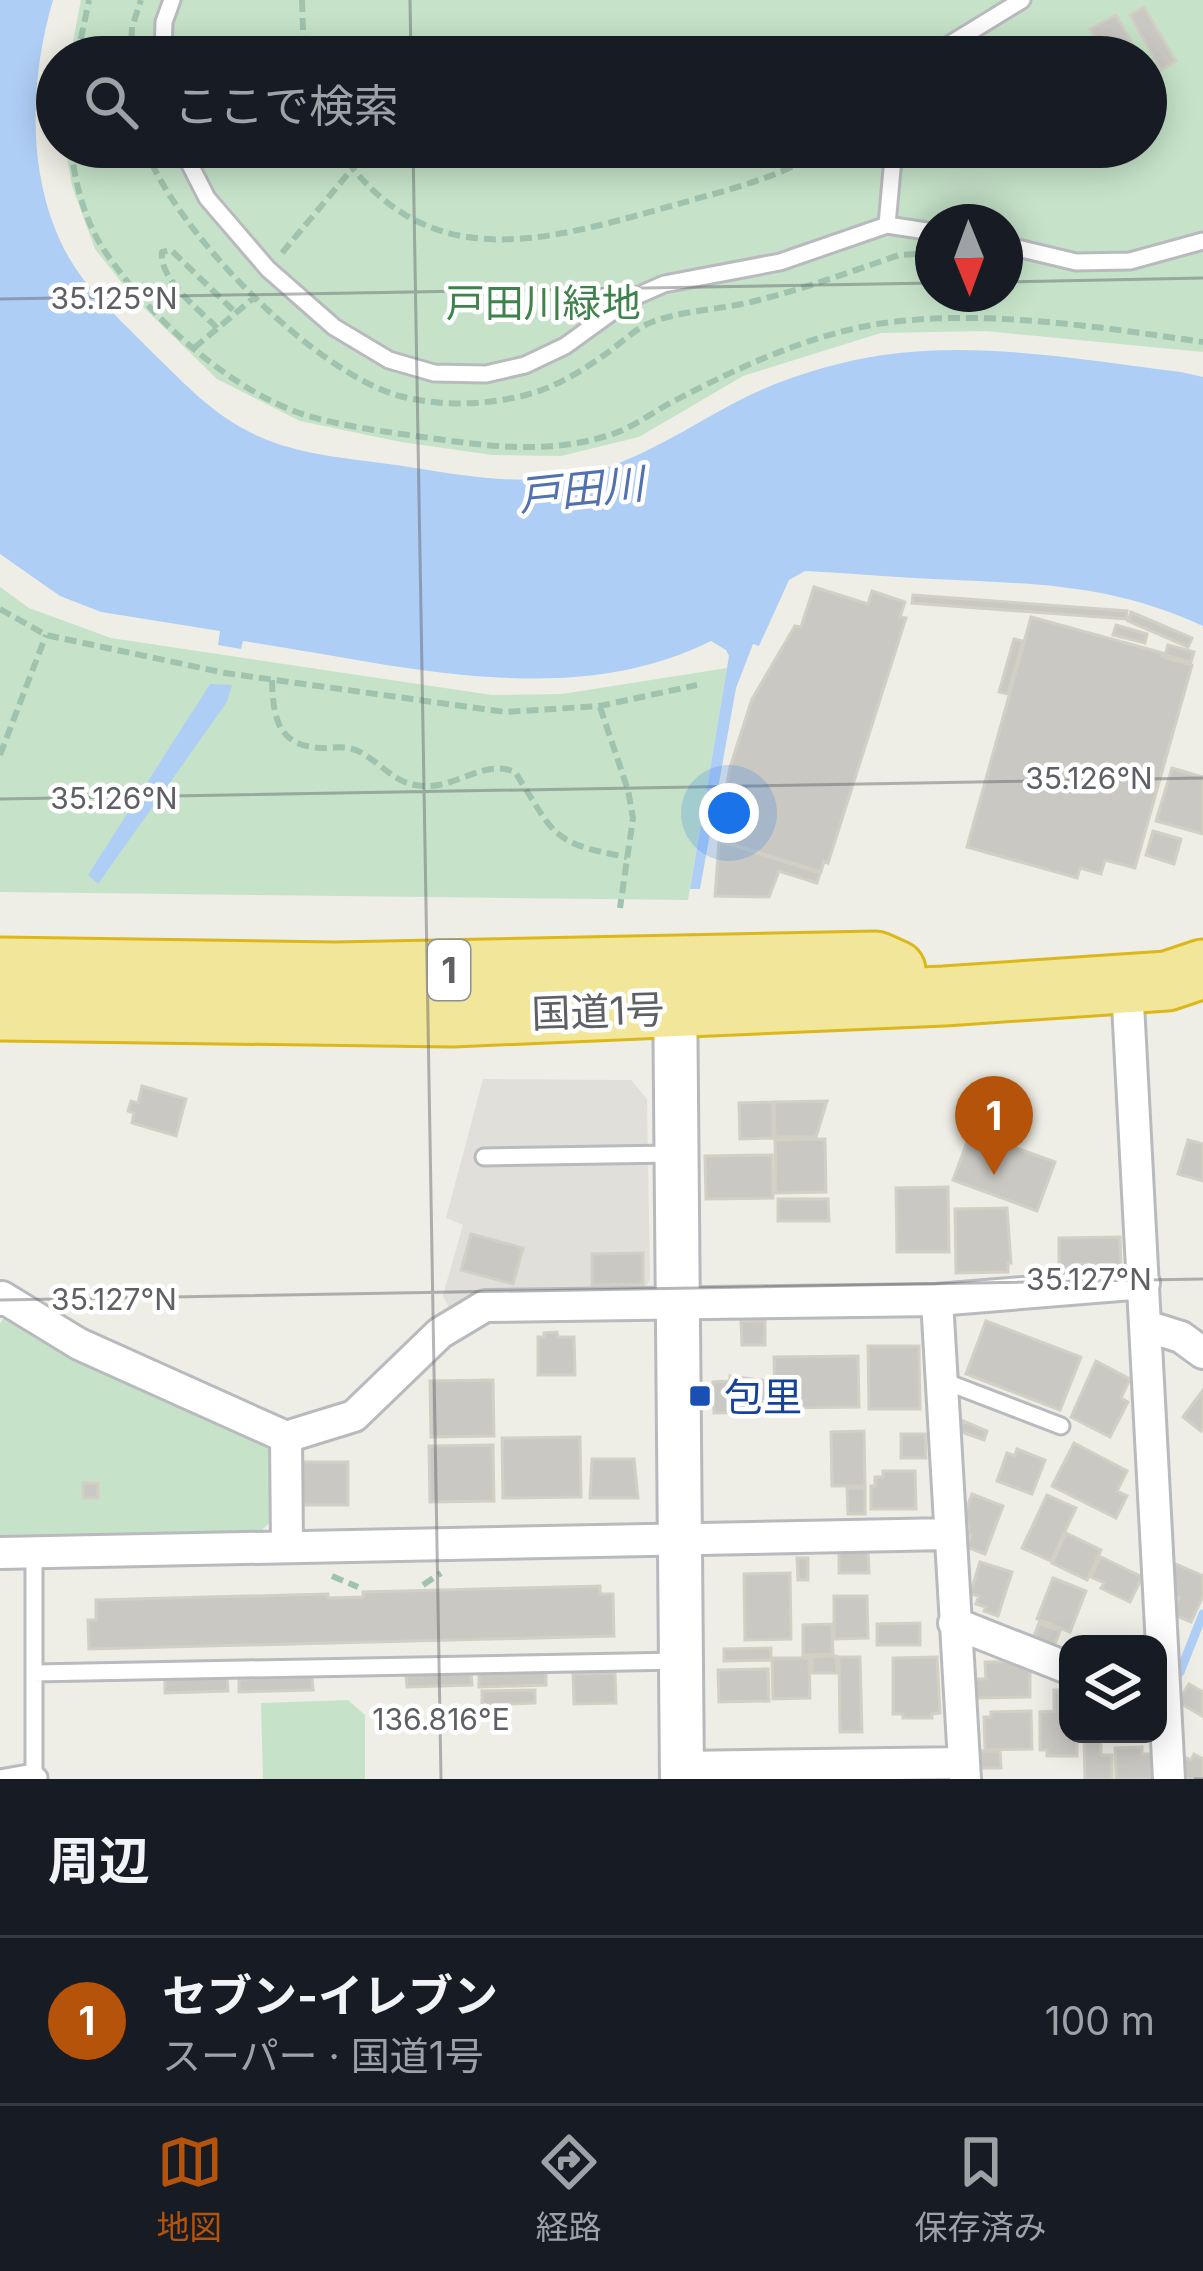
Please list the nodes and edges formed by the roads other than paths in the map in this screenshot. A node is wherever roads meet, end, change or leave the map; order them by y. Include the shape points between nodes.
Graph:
1 (172, 0) edge
2 (1022, 0) edge
3 (164, 36) edge
4 (963, 36) edge
5 (192, 168) edge
6 (892, 168) edge
7 (887, 225) junction
8 (915, 229) edge
9 (1203, 241) edge
10 (1023, 249) edge
11 (0, 967) edge
12 (1198, 969) edge
13 (896, 970) junction
14 (0, 991) edge
15 (657, 999) junction
16 (426, 1004) junction
17 (1127, 1004) dead end
18 (0, 1011) edge
19 (0, 1036) edge
20 (676, 1154) junction
21 (484, 1157) dead end
22 (1144, 1283) junction
23 (0, 1300) edge
24 (937, 1300) junction
25 (678, 1304) junction
26 (1146, 1326) junction
27 (1203, 1353) edge
28 (940, 1380) junction
29 (1060, 1426) dead end
30 (286, 1437) junction
31 (948, 1534) junction
32 (678, 1538) junction
33 (287, 1547) junction
34 (34, 1552) junction
35 (0, 1553) edge
36 (954, 1623) junction
37 (1159, 1635) edge
38 (680, 1661) junction
39 (1059, 1664) edge
40 (34, 1673) junction
41 (1166, 1743) edge
42 (964, 1771) edge
43 (681, 1773) edge
44 (38, 1776) edge
45 (0, 1778) edge
46 (1169, 1779) edge

1 - 3 lane
2 - 4 lane
5 - 7 lane via 207,198 273,273 334,327 389,360 434,373 525,365 664,284 781,262
6 - 7 lane
7 - 8 lane
9 - 10 lane via 1130,261 1076,262
11 - 13 highway, 1 via 335,972 877,961
12 - 13 highway, 国道1号 / 1 via 1167,961
12 - 15 highway, 国道1号 / 1 via 1167,981
13 - 15 highway, 国道1号 / 1
14 - 16 highway, 国道1号 / 1
15 - 16 highway, 国道1号 / 1
15 - 19 highway, 1 via 499,1040
15 - 20 street
16 - 18 highway, 国道1号 / 1
17 - 22 street
20 - 21 lane
20 - 25 street
22 - 24 street
22 - 26 street
23 - 30 street
24 - 25 street
24 - 28 street
25 - 30 street via 485,1306 440,1334 354,1417
25 - 32 street
26 - 27 street
26 - 37 street
28 - 29 lane
28 - 31 street
30 - 33 street
31 - 32 street
31 - 36 street
32 - 33 street
32 - 38 street
33 - 34 street
34 - 35 street
34 - 40 lane
36 - 39 street
36 - 42 street
38 - 40 lane
38 - 43 street
40 - 44 lane
41 - 46 street
42 - 43 street
44 - 45 lane

